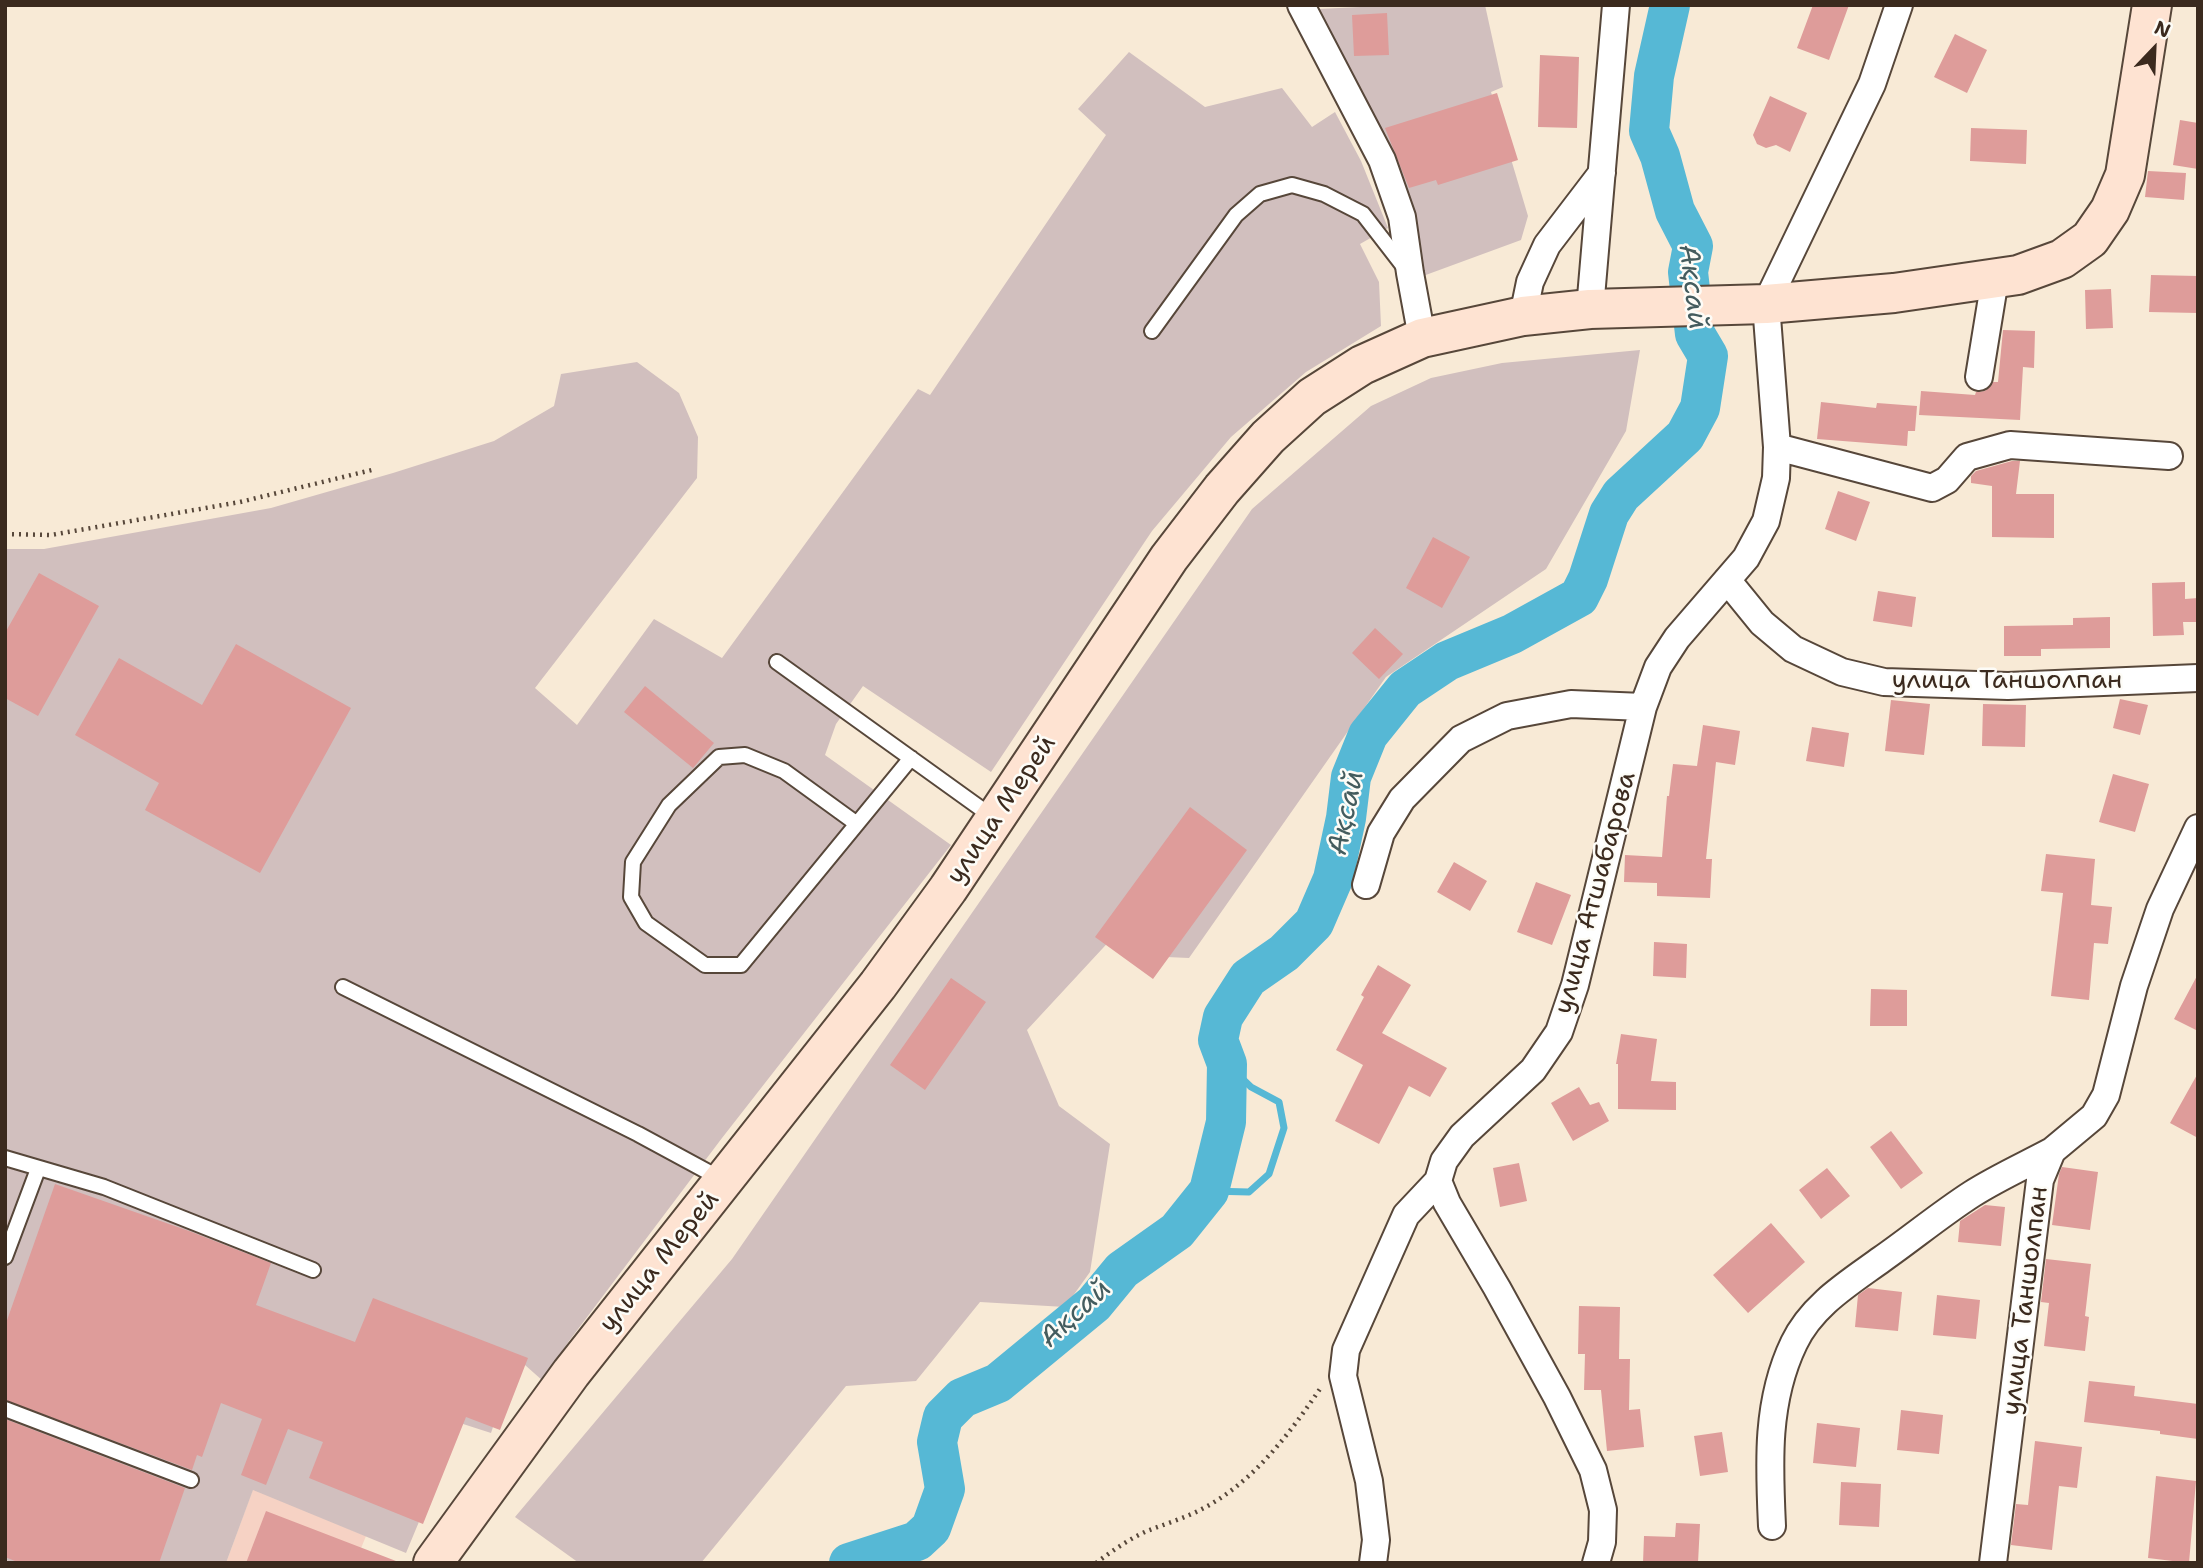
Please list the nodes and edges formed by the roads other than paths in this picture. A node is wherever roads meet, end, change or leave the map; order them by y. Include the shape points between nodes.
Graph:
1 (1301, 5) edge
2 (1616, 5) edge
3 (1899, 5) edge
4 (2152, 5) edge
5 (1602, 173) junction
6 (1409, 273) junction
7 (1995, 279) junction
8 (1766, 304) junction
9 (1590, 309) junction
10 (1523, 316) junction
11 (1152, 331) dead end
12 (1422, 338) junction
13 (1979, 377) dead end
14 (1777, 447) junction
15 (2169, 456) dead end
16 (1727, 580) junction
17 (777, 662) dead end
18 (2198, 678) edge
19 (1643, 707) junction
20 (911, 758) junction
21 (996, 819) junction
22 (857, 824) junction
23 (2198, 828) edge
24 (1366, 885) dead end
25 (343, 987) dead end
26 (2052, 1151) junction
27 (5, 1158) edge
28 (38, 1169) junction
29 (724, 1181) junction
30 (1438, 1181) junction
31 (5, 1256) edge
32 (313, 1270) dead end
33 (5, 1409) edge
34 (191, 1480) dead end
35 (1772, 1526) dead end
36 (433, 1563) edge
37 (1373, 1563) edge
38 (1596, 1563) edge
39 (1993, 1563) edge

1 - 6 street via 1382,160 1402,217
2 - 5 street
3 - 8 street via 1872,84
4 - 7 main road via 2125,175 2110,209 2090,239 2063,259
5 - 9 street
5 - 10 street via 1547,245 1530,282
6 - 11 lane via 1363,214 1324,194 1292,185 1260,194 1236,215
6 - 12 street
7 - 8 main road
7 - 13 street
8 - 9 main road, улица Мерей
8 - 14 street, улица Атшабарова
9 - 10 main road, улица Мерей
10 - 12 main road, улица Мерей
12 - 21 main road, улица Мерей via 1362,365 1312,397 1268,437 1169,558
14 - 15 street via 1932,488 1947,480 1968,457 2010,445
14 - 16 street, улица Атшабарова via 1776,478 1766,521 1746,558
16 - 18 street, улица Таншолпан via 1762,623 1793,649 1842,672 1884,682 2008,686
16 - 19 street, улица Атшабарова via 1677,638 1658,667
17 - 20 lane
19 - 24 street via 1571,704 1507,716 1461,739 1402,799 1381,833
19 - 30 street, улица Атшабарова via 1575,985 1559,1032 1533,1070 1462,1136 1444,1161
20 - 21 lane
20 - 22 lane
21 - 29 main road, улица Мерей via 886,974
22 - 22 lane via 741,965 705,965 646,923 631,897 633,862 669,805 719,757 745,755 785,771
23 - 26 street, улица Таншолпан via 2160,909 2134,986 2106,1096 2094,1115
25 - 29 lane
26 - 35 street via 1973,1194 1829,1298 1808,1321 1794,1342 1772,1412
26 - 39 street, улица Таншолпан via 2040,1180
27 - 28 lane
28 - 31 lane
28 - 32 lane via 104,1187
29 - 36 main road, улица Мерей via 571,1373
30 - 37 street, улица Атшабарова via 1406,1215 1346,1350 1343,1376 1369,1480 1376,1540
30 - 38 street via 1593,1471 1602,1510 1602,1542
33 - 34 lane

